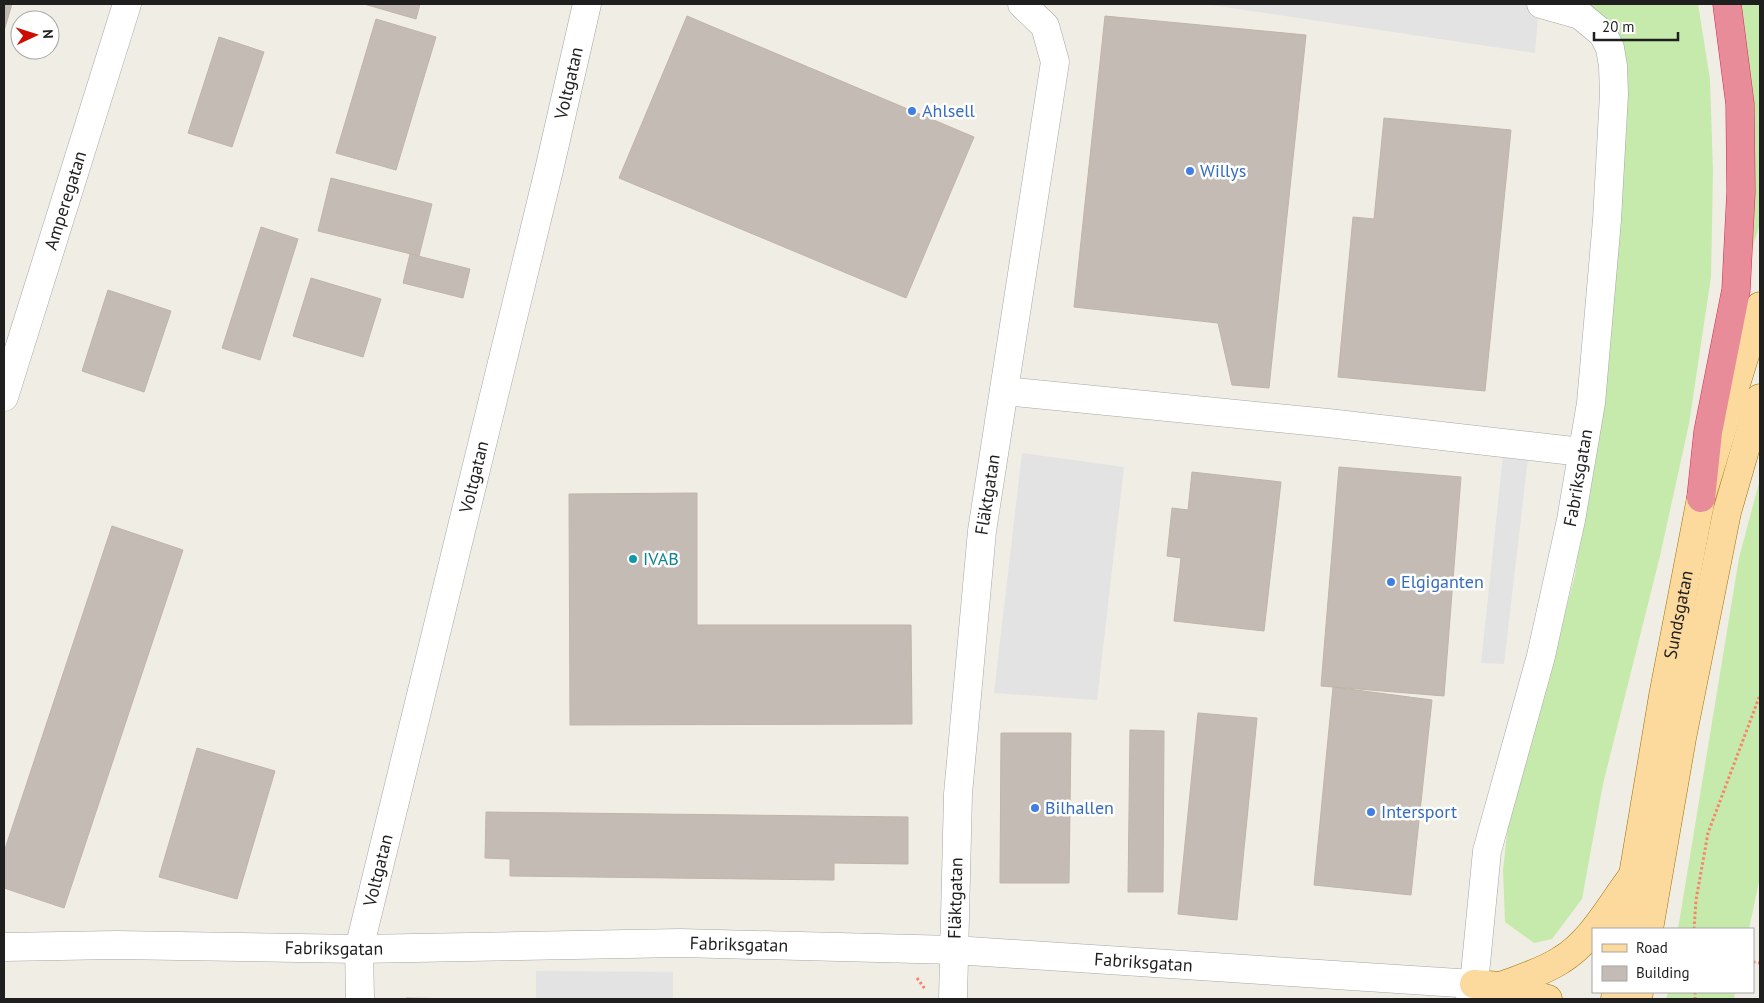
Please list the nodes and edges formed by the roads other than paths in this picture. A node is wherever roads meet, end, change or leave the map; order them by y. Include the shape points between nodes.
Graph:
1 (127, 4) edge
2 (587, 4) edge
3 (1541, 4) edge
4 (1727, 4) edge
5 (1029, 6) edge
6 (1760, 306) edge
7 (1004, 391) junction
8 (4, 398) edge
9 (1760, 398) edge
10 (1582, 452) junction
11 (1701, 498) junction
12 (1632, 877) junction
13 (1593, 928) edge
14 (1624, 928) edge
15 (1650, 928) edge
16 (1592, 929) edge
17 (4, 947) edge
18 (360, 949) junction
19 (954, 950) junction
20 (1501, 986) junction
21 (1472, 992) edge
22 (360, 999) edge
23 (953, 999) edge
24 (1548, 999) edge

1 - 8 street, Amperegatan
2 - 18 street, Voltgatan
3 - 10 street, Fabriksgatan via 1580,15 1592,24 1606,41 1613,66 1607,220 1591,403
4 - 11 highway via 1740,104 1740,221 1736,290 1708,432
5 - 7 street, Fläktgatan via 1046,26 1054,62
6 - 11 main road, Sundsgatan
7 - 10 street
7 - 19 street, Fläktgatan via 982,532 961,756
9 - 15 main road, Sundsgatan via 1727,512 1682,738
10 - 21 street, Fabriksgatan via 1571,520 1541,656 1487,851
11 - 12 main road, Sundsgatan
12 - 13 main road
12 - 14 main road, Sundsgatan
16 - 20 main road via 1562,960
17 - 18 street, Fabriksgatan via 116,945
18 - 19 street, Fabriksgatan via 680,943
18 - 22 street, Voltgatan
19 - 21 street, Fabriksgatan
19 - 23 street, Fläktgatan
20 - 21 main road
20 - 24 main road

